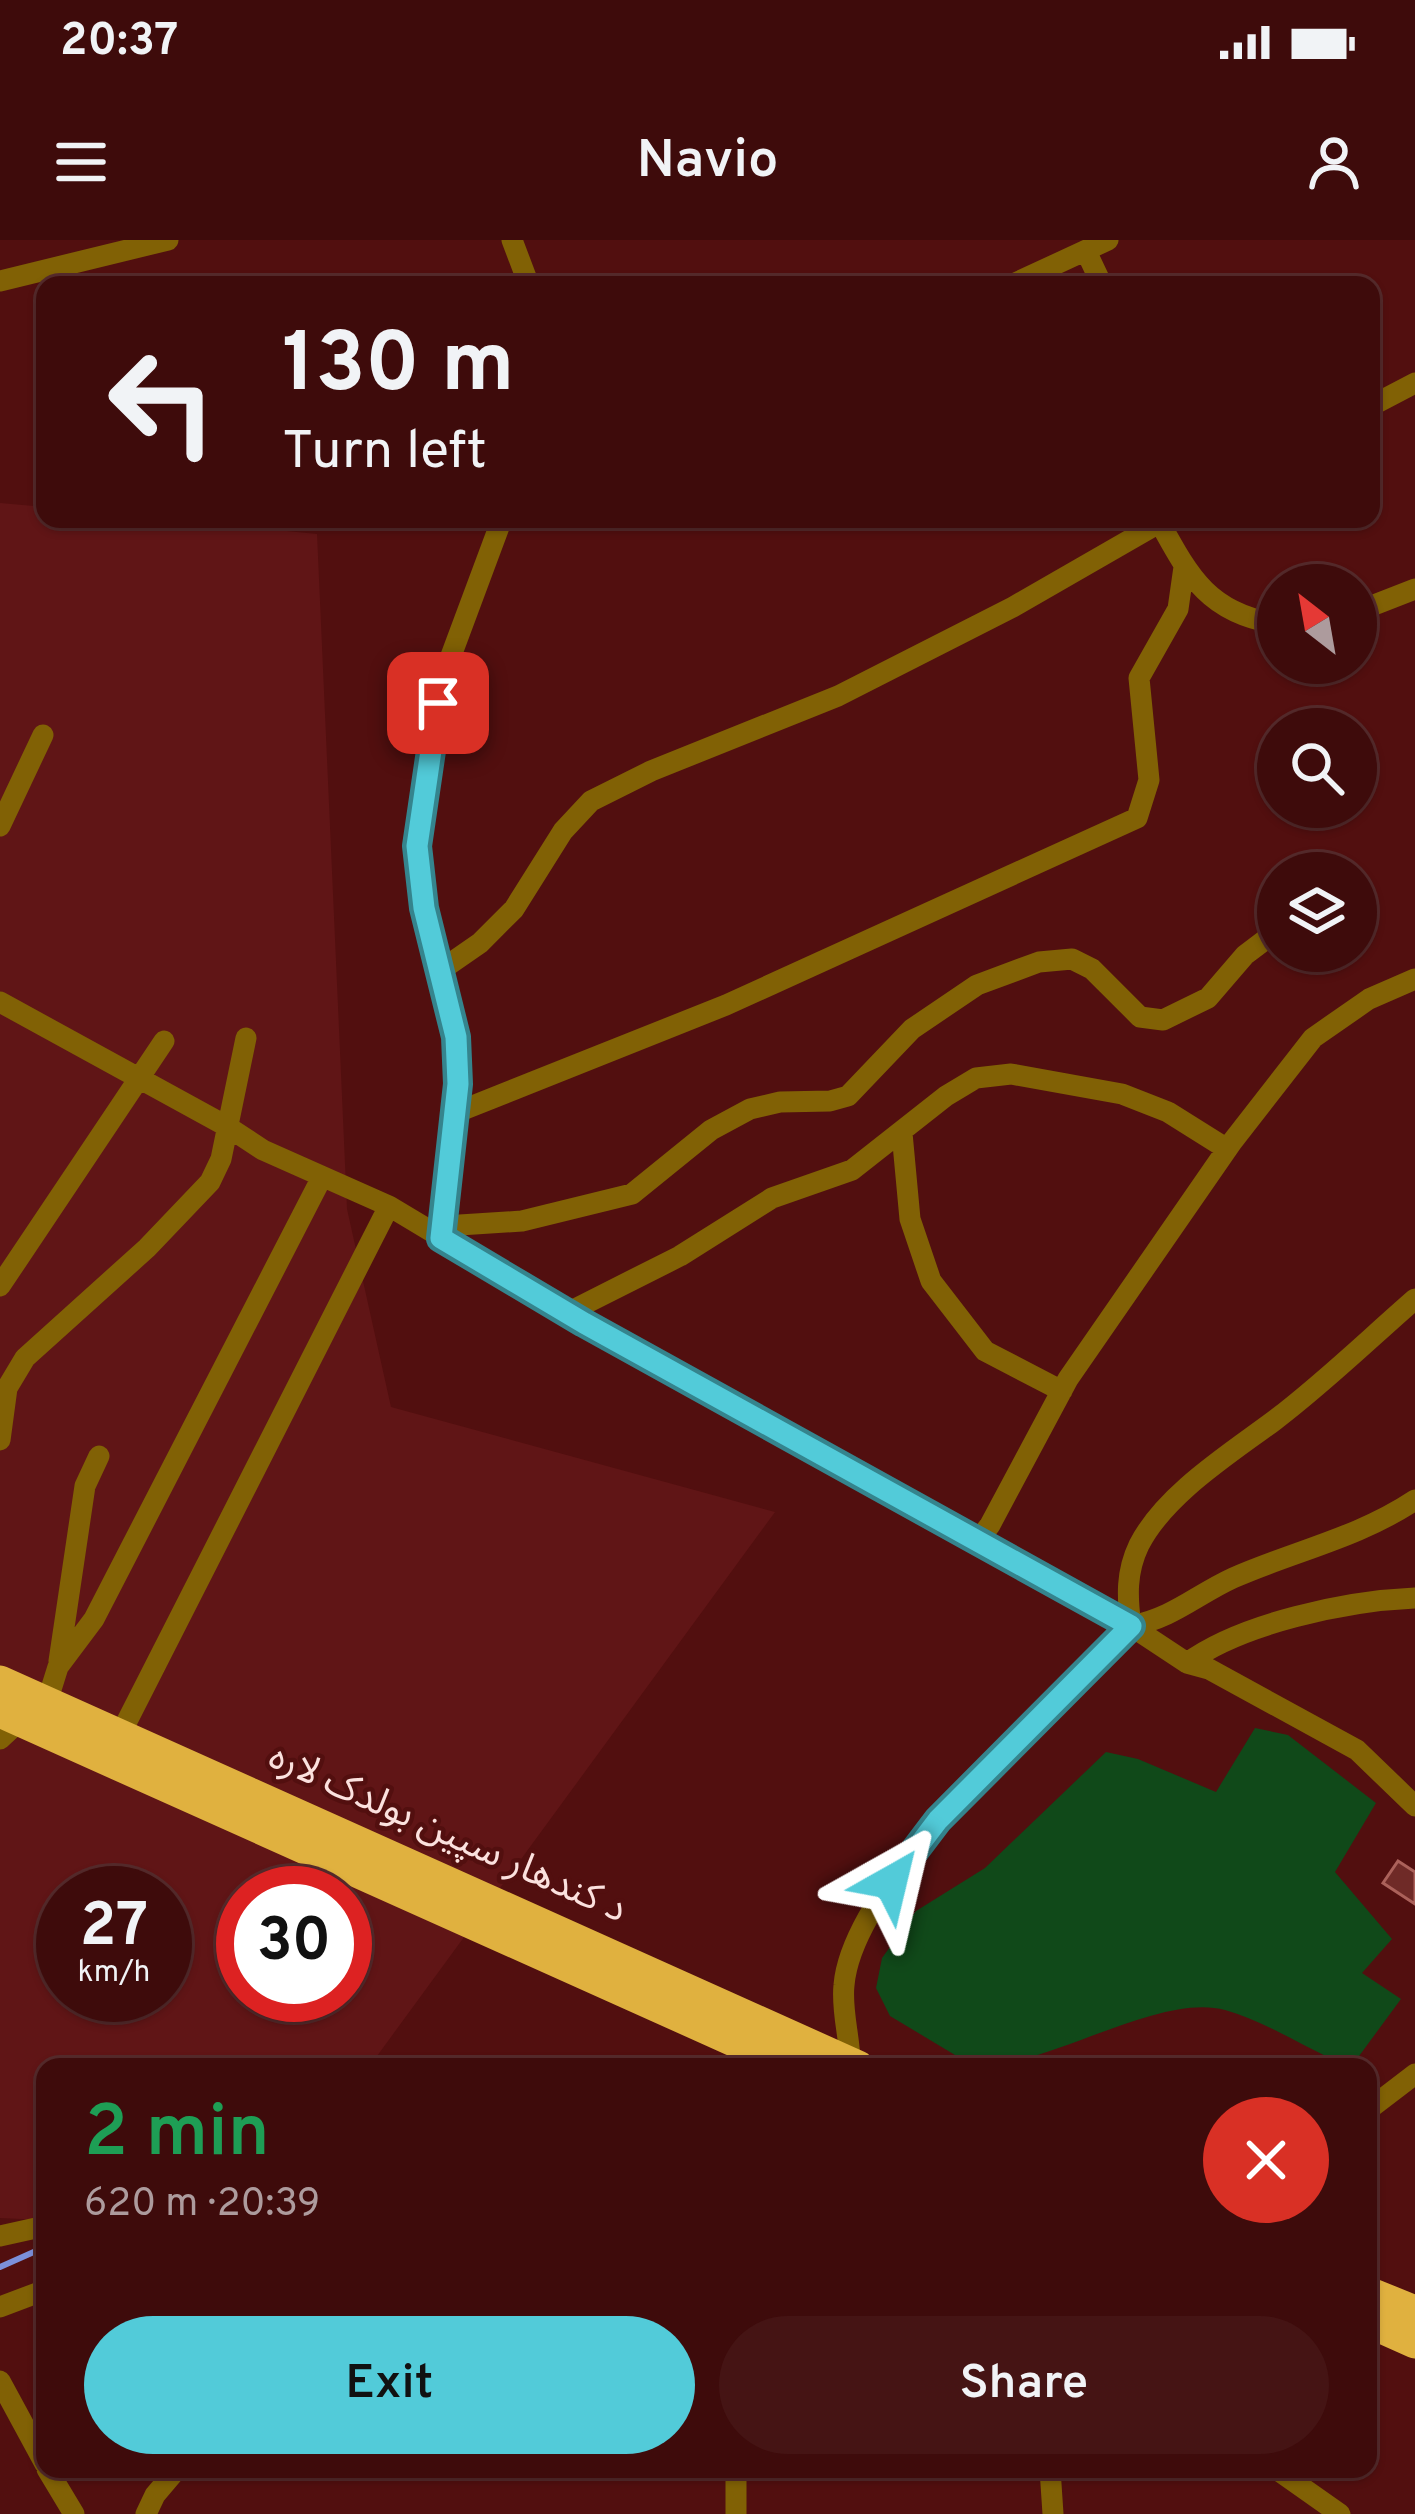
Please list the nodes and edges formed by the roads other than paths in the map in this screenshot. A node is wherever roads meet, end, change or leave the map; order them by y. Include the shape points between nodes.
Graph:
1 (168, 240) edge
2 (512, 240) edge
3 (1108, 240) edge
4 (1086, 251) junction
5 (526, 276) edge
6 (1031, 276) edge
7 (1098, 276) edge
8 (0, 281) edge
9 (1415, 382) edge
10 (1380, 401) edge
11 (499, 528) edge
12 (1151, 528) edge
13 (1166, 528) edge
14 (1184, 567) junction
15 (1415, 590) edge
16 (1377, 604) edge
17 (1257, 618) edge
18 (43, 735) dead end
19 (0, 826) edge
20 (1257, 946) edge
21 (441, 970) junction
22 (1415, 979) edge
23 (0, 1002) edge
24 (246, 1038) dead end
25 (164, 1041) dead end
26 (138, 1080) junction
27 (454, 1113) junction
28 (227, 1127) junction
29 (902, 1133) junction
30 (1227, 1149) junction
31 (322, 1177) junction
32 (389, 1207) junction
33 (442, 1232) junction
34 (0, 1286) edge
35 (1415, 1299) edge
36 (568, 1313) junction
37 (4, 1390) edge
38 (1061, 1391) junction
39 (0, 1440) edge
40 (99, 1456) dead end
41 (1415, 1500) edge
42 (976, 1543) junction
43 (1415, 1598) edge
44 (1131, 1626) junction
45 (1187, 1663) junction
46 (58, 1667) junction
47 (0, 1682) edge
48 (22, 1714) edge
49 (121, 1733) junction
50 (1415, 1806) edge
51 (774, 2058) edge
52 (835, 2058) edge
53 (852, 2058) edge
54 (1415, 2074) edge
55 (1377, 2103) edge
56 (36, 2228) edge
57 (0, 2236) edge
58 (36, 2293) edge
59 (0, 2307) edge
60 (1392, 2307) edge
61 (1415, 2342) edge
62 (0, 2381) edge
63 (36, 2448) edge
64 (53, 2478) edge
65 (169, 2478) edge
66 (736, 2478) edge
67 (1051, 2478) edge
68 (1289, 2478) edge
69 (74, 2514) edge
70 (146, 2514) edge
71 (736, 2514) edge
72 (1053, 2514) edge
73 (1340, 2514) edge

1 - 8 street
2 - 5 street
3 - 4 street
4 - 6 street
4 - 7 street
9 - 10 street
11 - 21 street via 430,735 417,846
12 - 21 street via 838,696 591,801 514,909
13 - 14 street
14 - 17 street via 1203,593
14 - 27 street via 1178,610 1139,678 1149,780 1137,818 726,1005
15 - 16 street
18 - 19 street
20 - 33 street via 1208,998 1163,1020 1140,1017 1093,969 1072,959 1039,962 977,986 912,1029 848,1096 750,1109 632,1195
21 - 27 street via 456,1037
22 - 30 street via 1312,1038
23 - 26 street
24 - 28 street
25 - 26 street
26 - 28 street
26 - 34 street
27 - 33 street
28 - 31 street
28 - 37 street via 210,1182 25,1358
29 - 30 street via 976,1078 1011,1074 1122,1094
29 - 36 street via 852,1170 772,1198
29 - 38 street via 910,1219 931,1281 985,1351
30 - 38 street
31 - 32 street
31 - 46 street via 94,1619
32 - 33 street
32 - 49 street
33 - 36 street
35 - 44 street via 1158,1520 1130,1571
36 - 42 street
37 - 39 street
38 - 42 street
40 - 46 street via 85,1486
41 - 44 street via 1353,1535 1218,1585 1162,1620
42 - 44 street
43 - 45 street via 1303,1617 1216,1642
44 - 45 street
44 - 53 street via 938,1820 868,1913 844,1982
45 - 50 street via 1357,1750
46 - 48 street
47 - 48 highway, د کندهار سپین بولدک لاره
48 - 49 highway, د کندهار سپین بولدک لاره
48 - 51 highway, د کندهار سپین بولدک لاره
49 - 52 highway, د کندهار سپین بولدک لاره
54 - 55 street
56 - 57 street
58 - 59 street
60 - 61 highway
62 - 63 street
64 - 69 street
65 - 70 street
66 - 71 street
67 - 72 street
68 - 73 street

